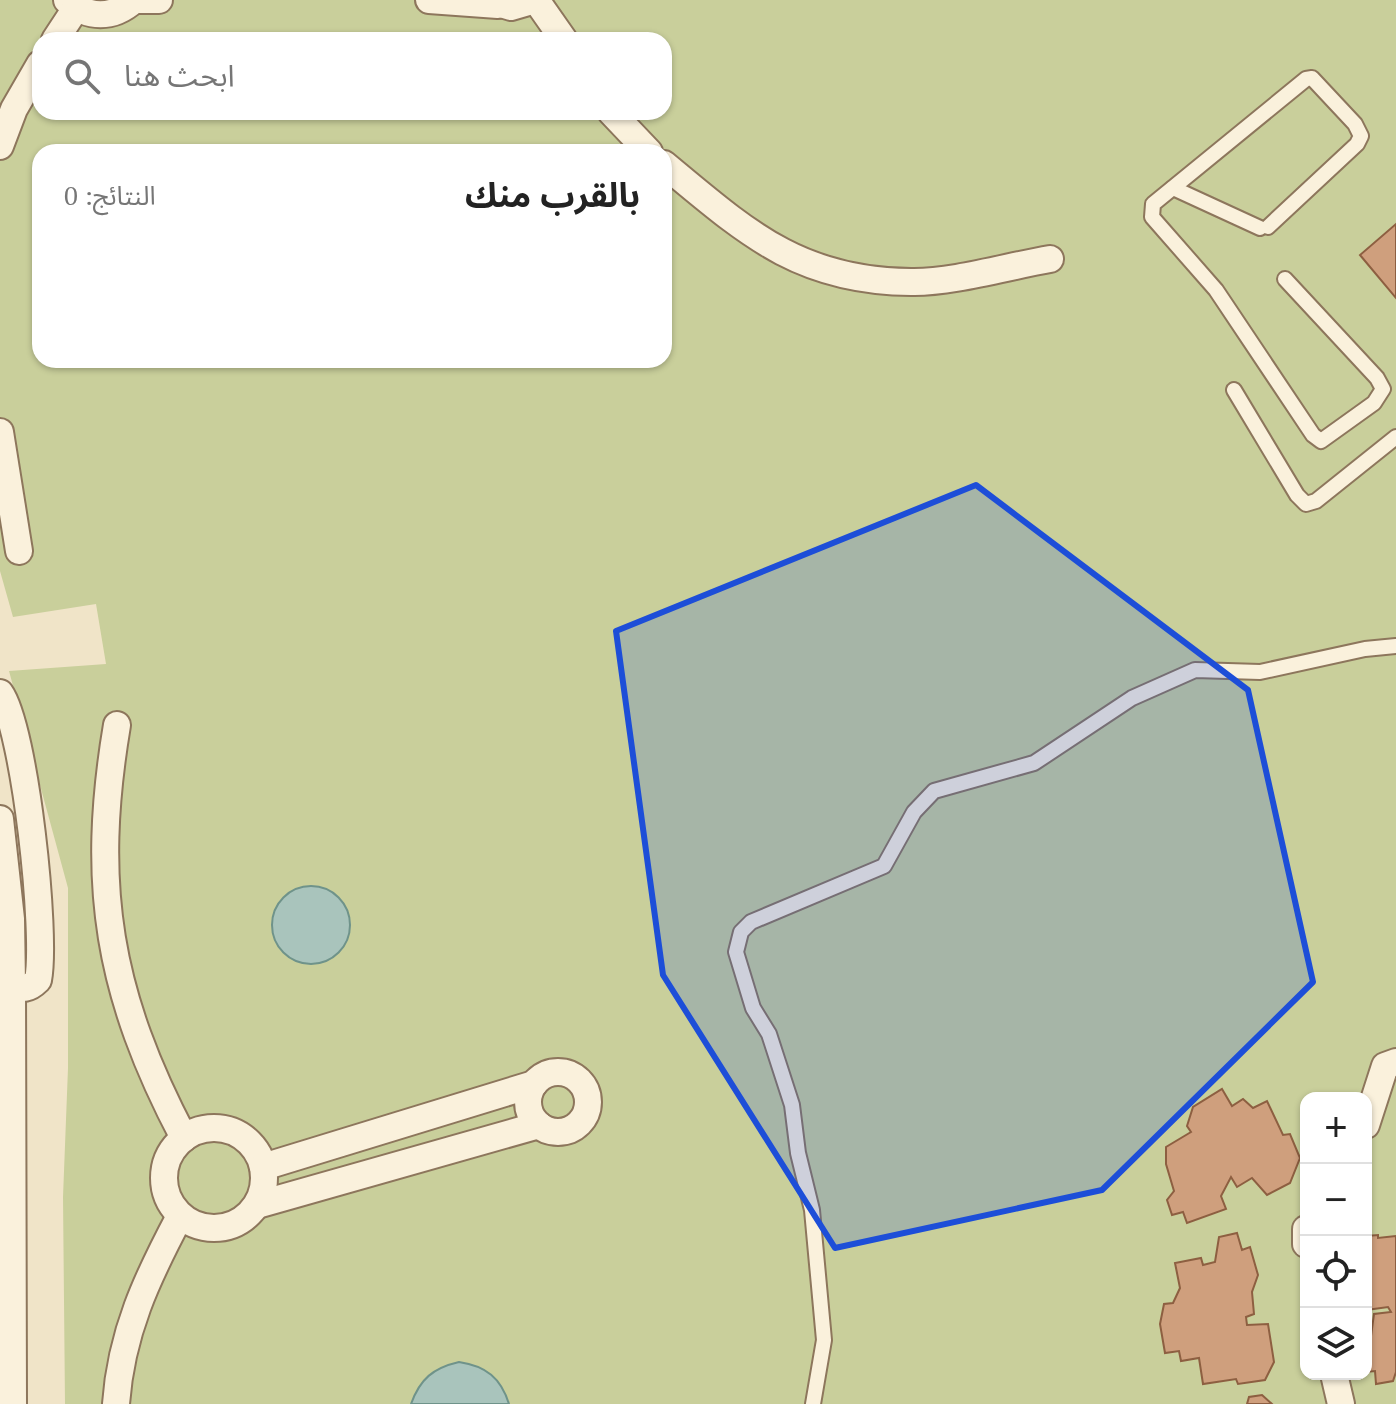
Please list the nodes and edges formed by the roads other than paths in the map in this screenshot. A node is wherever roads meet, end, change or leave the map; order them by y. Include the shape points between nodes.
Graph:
1 (134, 0) edge
2 (159, 0) edge
3 (429, 0) edge
4 (536, 0) edge
5 (493, 3) edge
6 (71, 4) edge
7 (59, 32) edge
8 (558, 32) edge
9 (32, 78) edge
10 (619, 120) edge
11 (641, 144) edge
12 (0, 146) edge
13 (672, 171) edge
14 (1173, 188) junction
15 (1050, 259) dead end
16 (1285, 279) dead end
17 (1234, 390) dead end
18 (0, 432) edge
19 (1396, 437) edge
20 (19, 551) dead end
21 (1396, 646) edge
22 (0, 693) edge
23 (117, 725) dead end
24 (0, 819) edge
25 (12, 984) junction
26 (1396, 1062) edge
27 (534, 1084) junction
28 (1372, 1106) edge
29 (539, 1125) junction
30 (6, 1134) edge
31 (184, 1138) junction
32 (263, 1167) junction
33 (257, 1205) junction
34 (180, 1216) junction
35 (1335, 1380) edge
36 (13, 1404) edge
37 (116, 1404) edge
38 (813, 1404) edge
39 (1341, 1404) edge

1 - 2 street
1 - 6 street via 113,14 100,15
3 - 5 street
4 - 5 street via 511,7
4 - 8 street
6 - 7 street
9 - 12 street
10 - 11 street
13 - 15 street via 754,238 802,262 860,278 914,282
14 - 14 lane via 1264,228 1357,144 1359,129 1312,78 1306,79
14 - 16 lane via 1153,204 1152,217 1216,290 1321,441 1374,403 1383,389
17 - 19 lane via 1306,504
18 - 20 street
21 - 38 lane via 1260,672 1195,670 1132,698 1034,763 934,791 914,812 884,866 751,922 741,932 736,952 792,1105 812,1210 824,1340
22 - 25 street via 22,767 38,902 38,980 21,989
23 - 31 street via 103,867 110,938 130,1021 150,1074
24 - 25 street
25 - 30 street
26 - 28 street via 1385,1066
27 - 29 street via 528,1101
27 - 29 street via 550,1073 570,1074 588,1098 577,1125 558,1132
27 - 32 street
29 - 33 street
30 - 36 street
31 - 32 street via 215,1127 232,1131 257,1151
31 - 34 street via 173,1148 164,1176 165,1191
32 - 33 street
33 - 34 street via 245,1218 212,1229
34 - 37 street via 141,1290 118,1370
35 - 39 street

